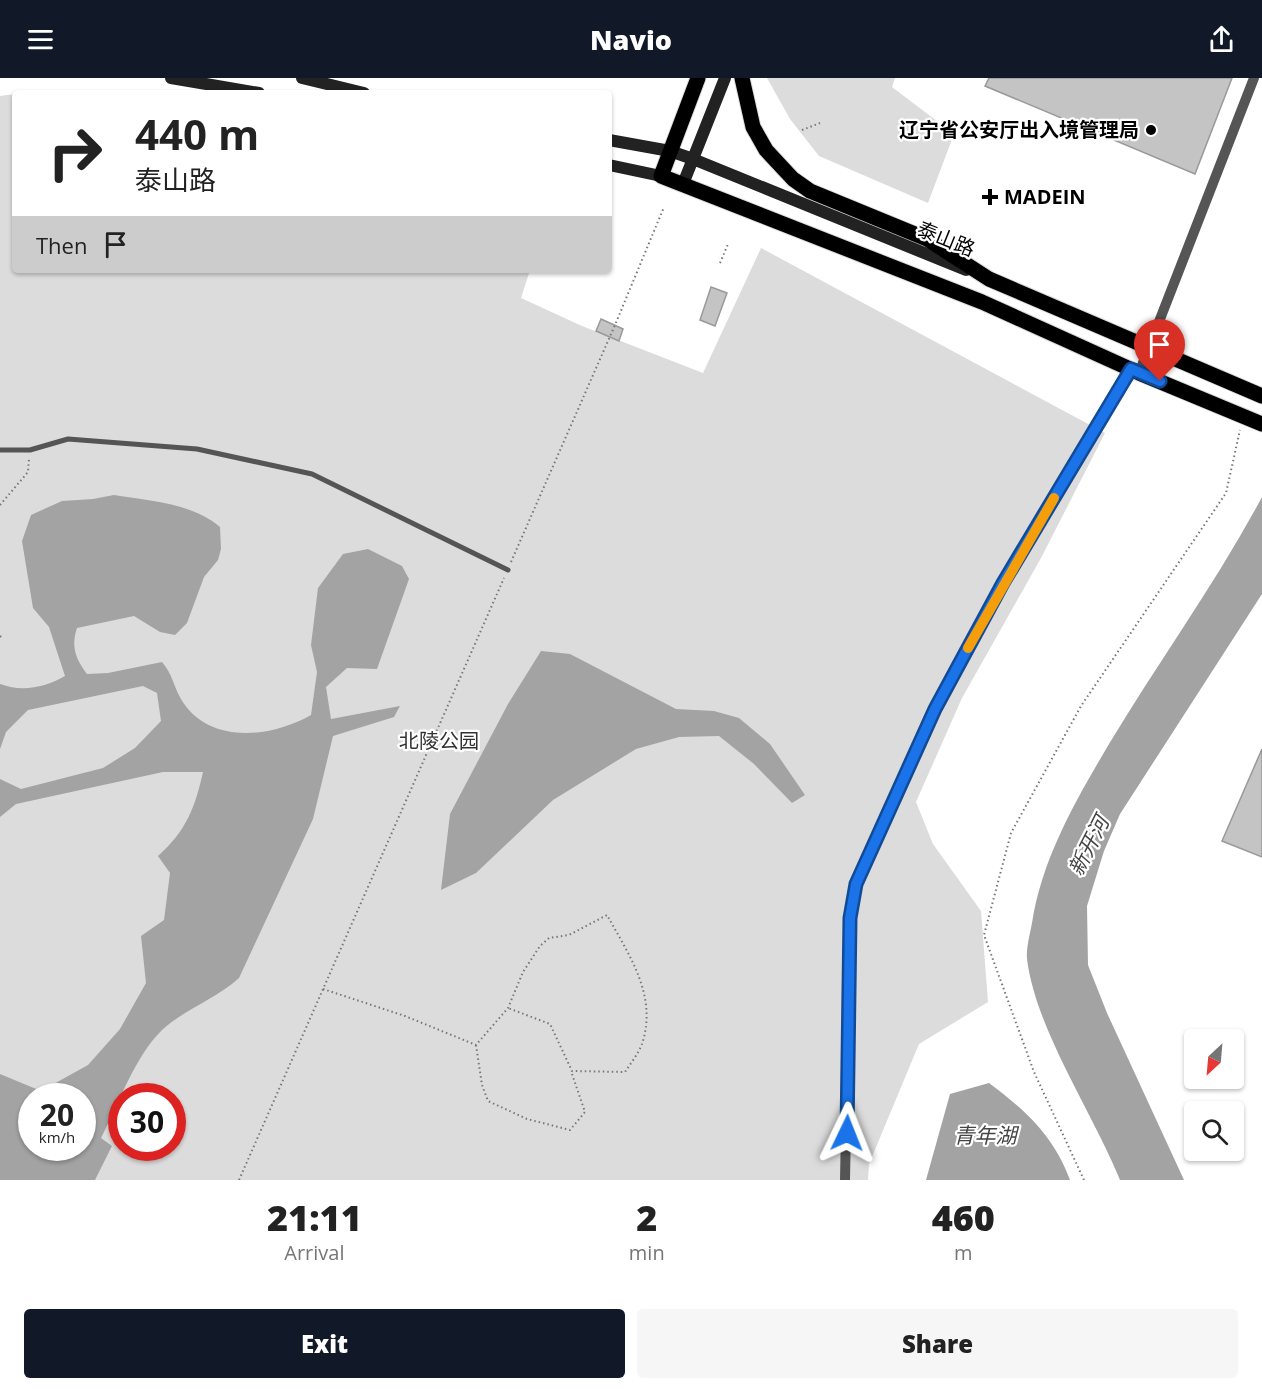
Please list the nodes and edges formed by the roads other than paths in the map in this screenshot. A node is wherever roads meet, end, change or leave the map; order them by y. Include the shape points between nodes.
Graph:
1 (171, 78) edge
2 (302, 78) edge
3 (698, 78) edge
4 (725, 78) edge
5 (742, 78) edge
6 (1254, 78) edge
7 (241, 90) edge
8 (352, 90) edge
9 (612, 141) edge
10 (670, 151) junction
11 (693, 159) junction
12 (612, 166) edge
13 (661, 176) junction
14 (683, 184) junction
15 (989, 279) junction
16 (1148, 349) junction
17 (1135, 371) junction
18 (1262, 396) edge
19 (1260, 423) edge
20 (0, 450) edge
21 (508, 570) road end
22 (845, 1180) edge

1 - 7 main road
2 - 8 main road
3 - 10 main road
4 - 11 main road
5 - 15 main road via 753,127 766,150 793,179 810,192 927,239
6 - 16 street
9 - 10 main road, 泰山路
10 - 11 main road, 泰山路
10 - 13 main road
11 - 14 main road
11 - 15 main road, 泰山路
12 - 13 main road
13 - 14 main road
14 - 17 main road via 982,302
15 - 16 main road, 泰山路
16 - 17 street
16 - 18 main road, 泰山路
17 - 19 main road
17 - 22 street via 997,593 935,709 856,884 850,918
20 - 21 lane via 30,450 68,439 197,449 312,474

